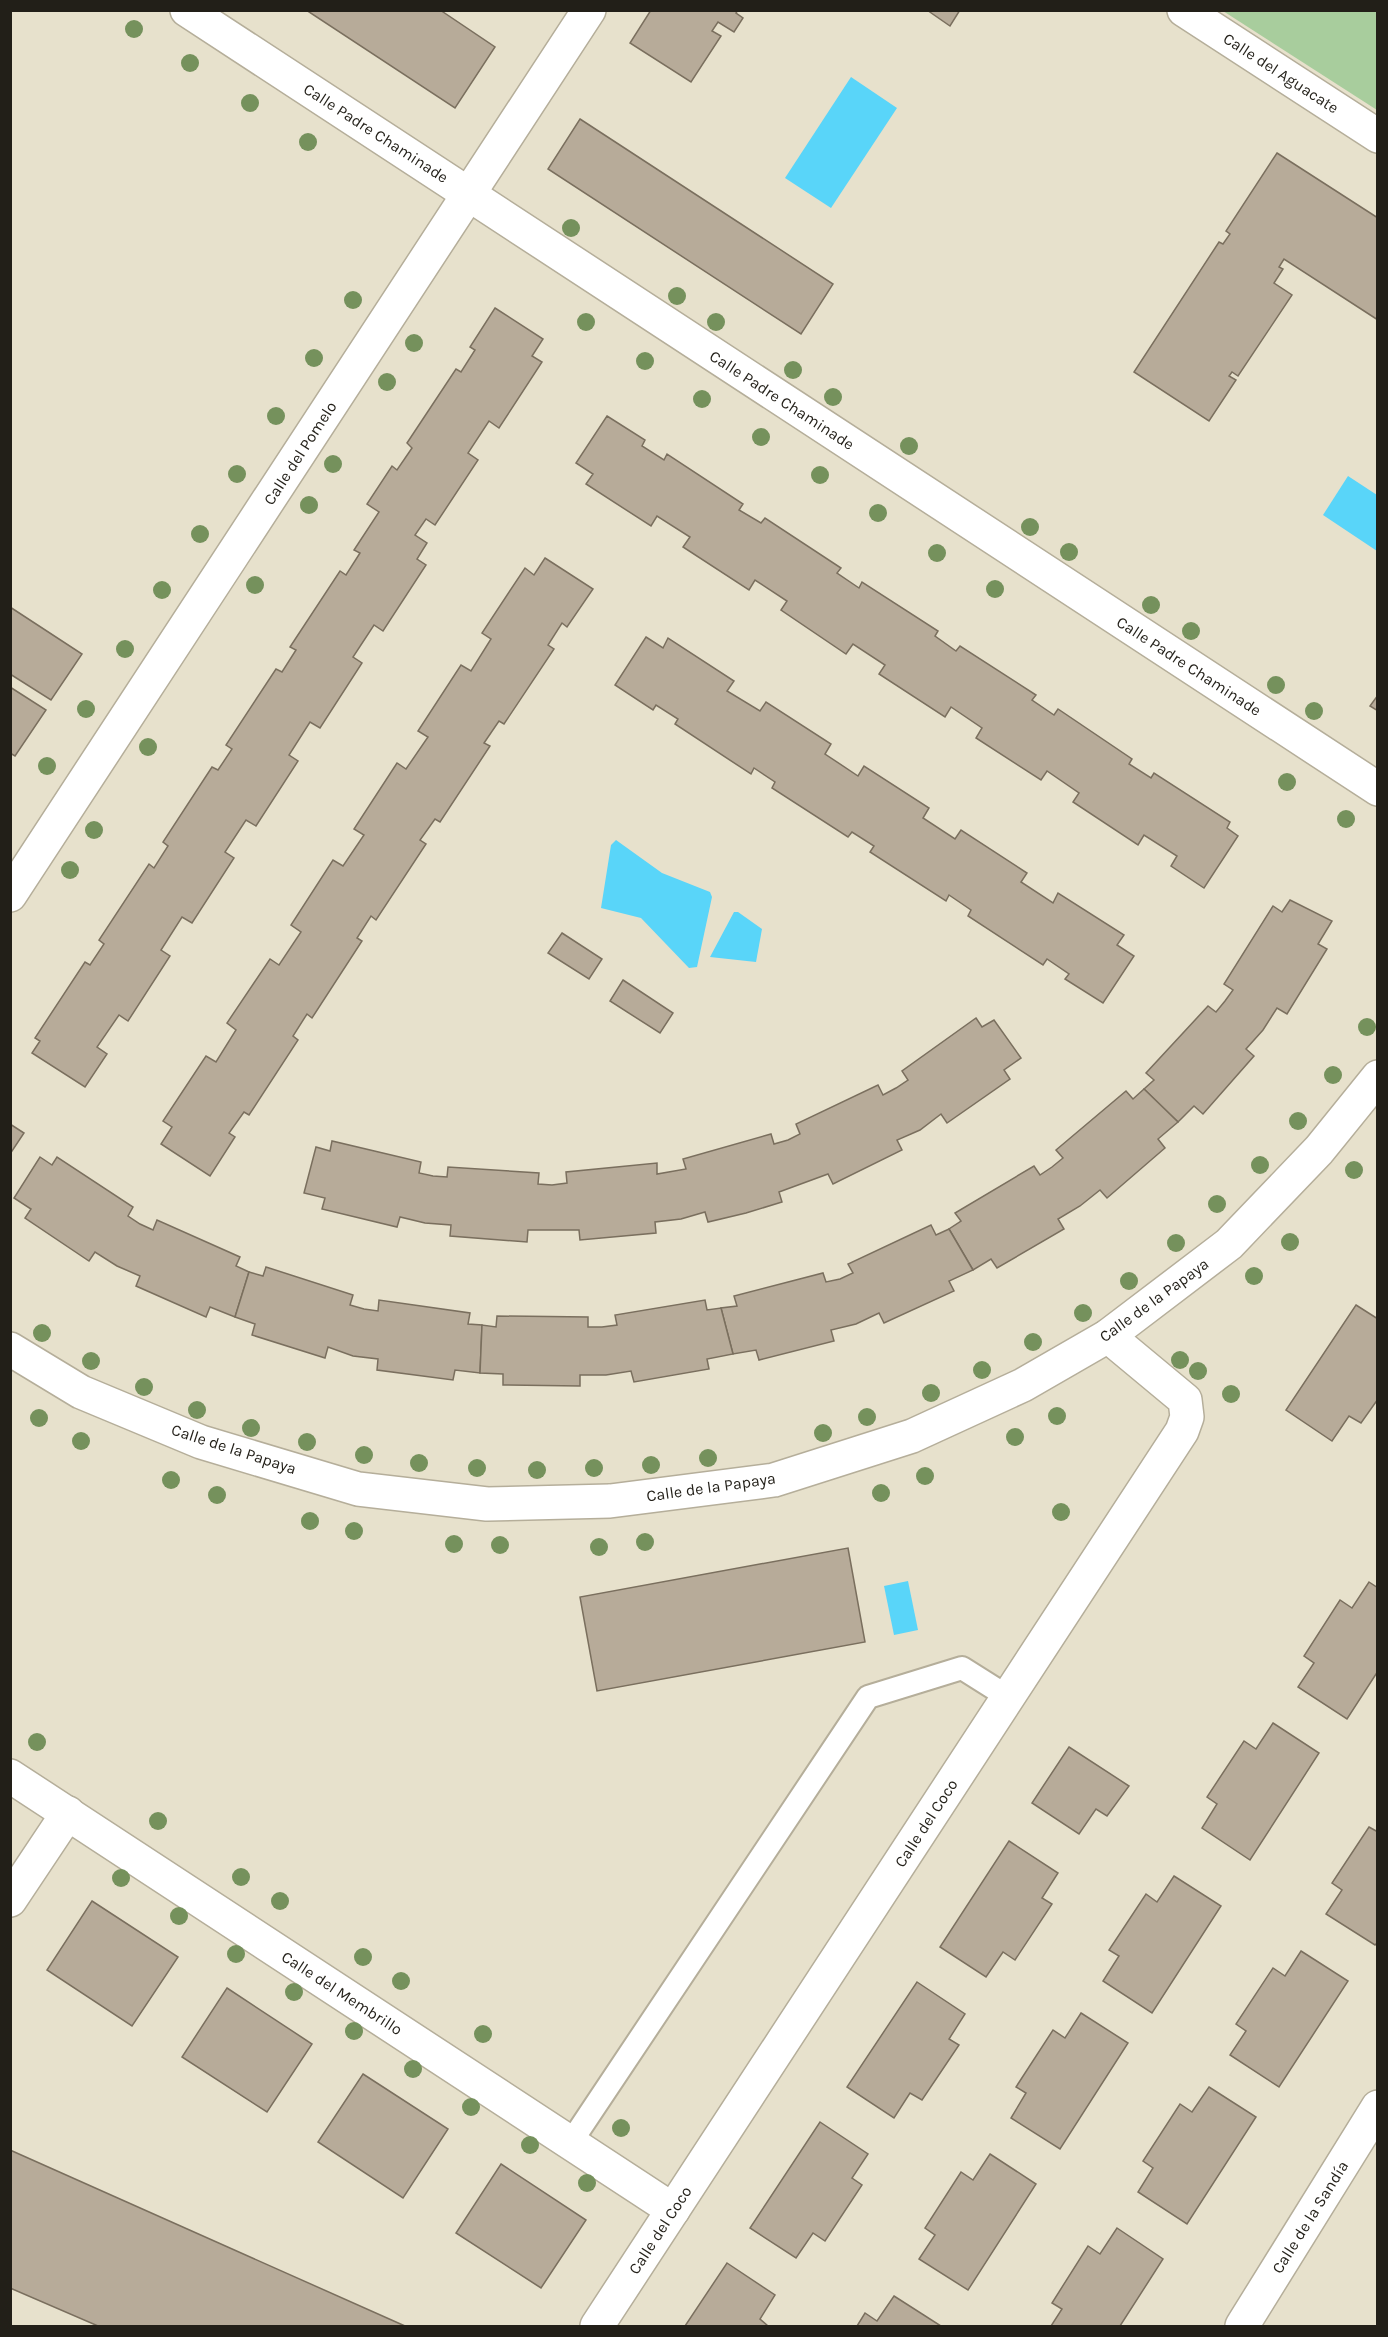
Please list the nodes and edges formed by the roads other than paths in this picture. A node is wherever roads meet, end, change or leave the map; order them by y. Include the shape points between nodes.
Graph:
1 (187, 10) edge
2 (589, 10) edge
3 (1184, 10) edge
4 (1377, 136) edge
5 (468, 194) junction
6 (1377, 789) edge
7 (10, 895) edge
8 (1377, 1077) edge
9 (1108, 1336) junction
10 (10, 1349) edge
11 (1008, 1697) junction
12 (10, 1776) edge
13 (68, 1814) junction
14 (10, 1900) edge
15 (1377, 2107) edge
16 (571, 2142) junction
17 (673, 2210) junction
18 (597, 2326) edge
19 (1242, 2326) edge

1 - 5 street, Calle Padre Chaminade
2 - 5 street, Calle del Pomelo
3 - 4 street, Calle del Aguacate
5 - 6 street, Calle Padre Chaminade
5 - 7 street, Calle del Pomelo
8 - 9 street, Calle de la Papaya via 1319,1150 1229,1244
9 - 10 street, Calle de la Papaya via 1023,1385 912,1436 774,1480 610,1501 487,1504 358,1489 201,1442 81,1392
9 - 11 street, Calle del Coco via 1185,1400 1187,1417 1182,1431
11 - 16 lane via 962,1668 868,1697
11 - 17 street, Calle del Coco
12 - 13 street, Calle del Membrillo
13 - 14 street
13 - 16 street, Calle del Membrillo
15 - 19 street, Calle de la Sandía
16 - 17 street, Calle del Membrillo
17 - 18 street, Calle del Coco

